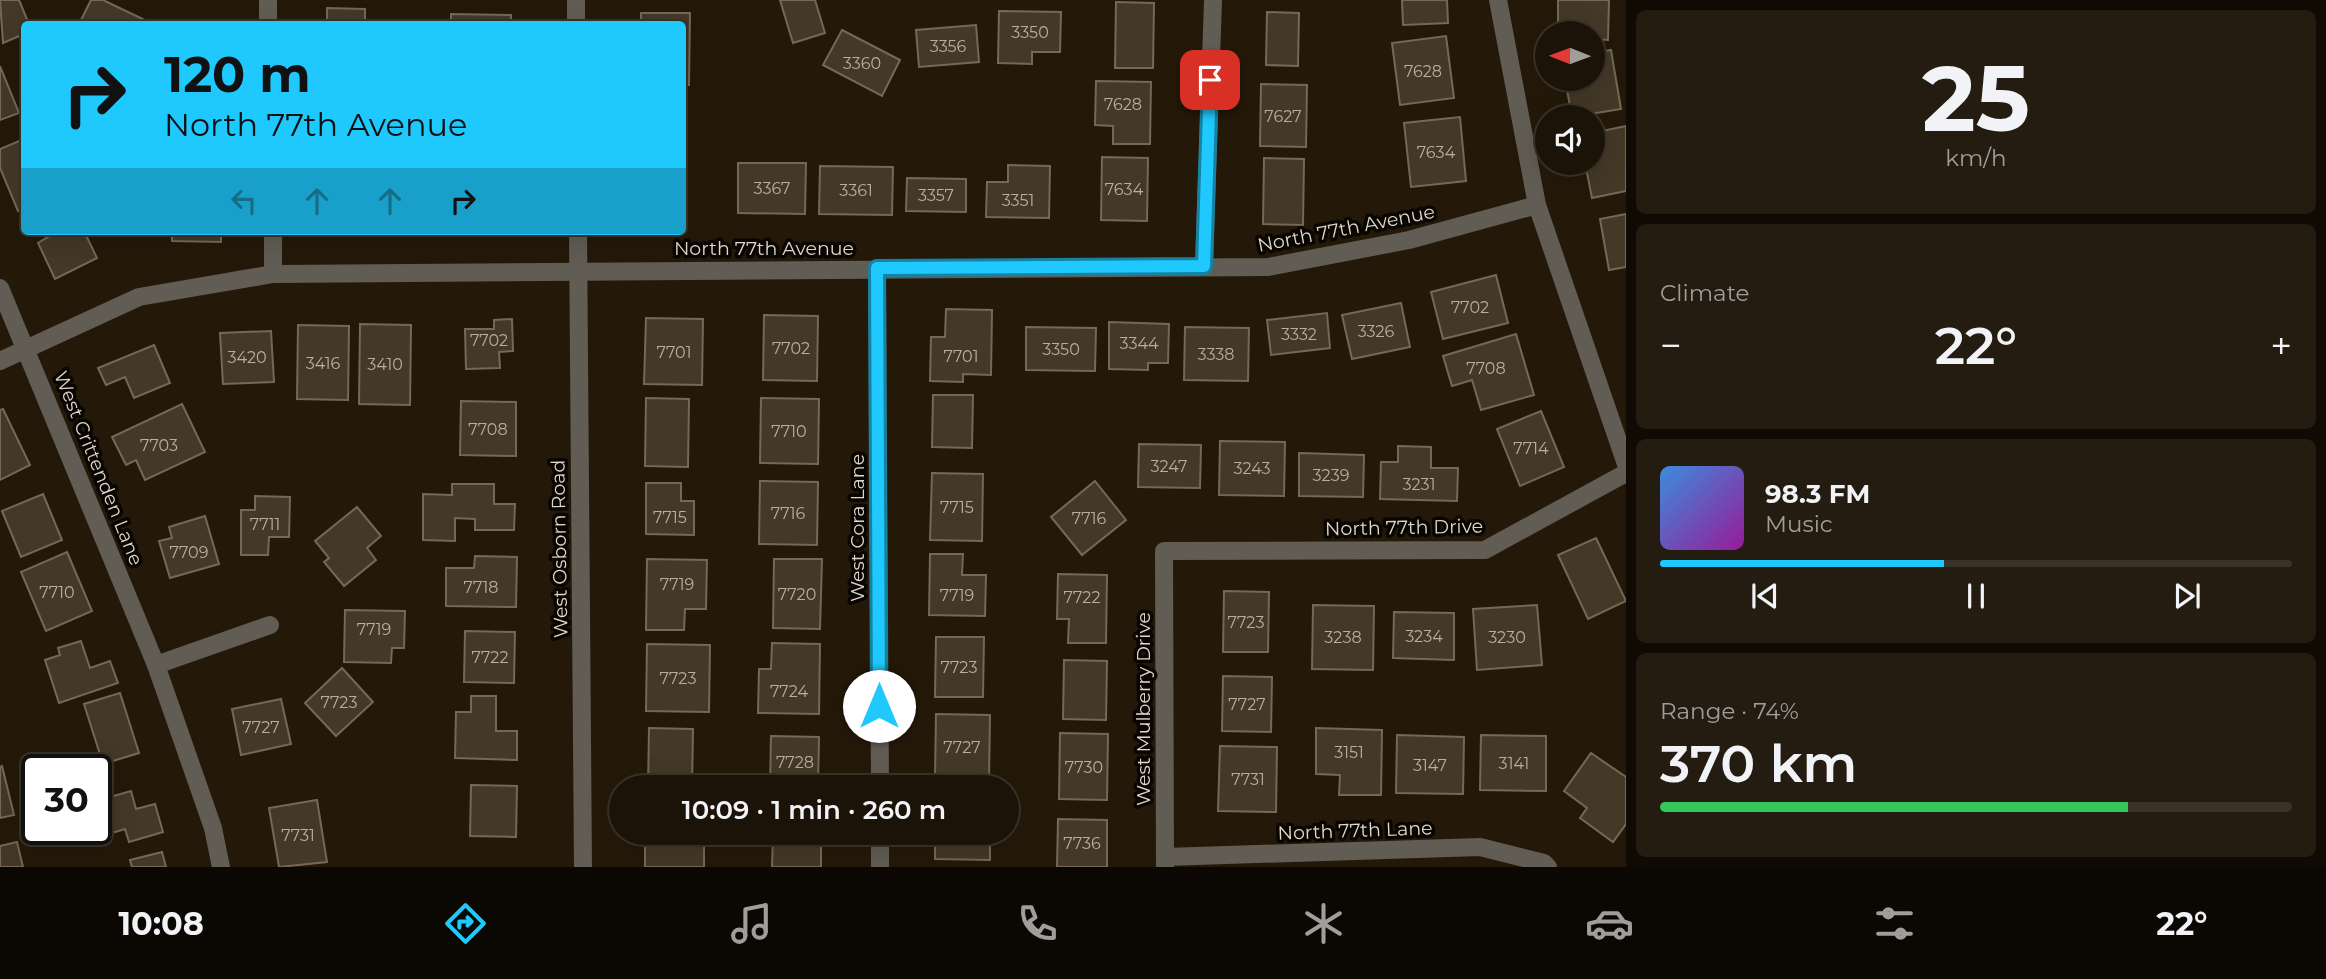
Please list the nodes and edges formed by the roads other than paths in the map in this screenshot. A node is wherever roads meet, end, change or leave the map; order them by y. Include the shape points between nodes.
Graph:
1 (268, 0) edge
2 (576, 0) edge
3 (1213, 0) edge
4 (1498, 0) edge
5 (268, 21) edge
6 (576, 21) edge
7 (1536, 205) junction
8 (272, 235) edge
9 (578, 235) edge
10 (1204, 266) junction
11 (877, 268) junction
12 (578, 271) junction
13 (273, 274) junction
14 (0, 288) edge
15 (27, 348) junction
16 (0, 361) edge
17 (1626, 464) edge
18 (1626, 474) edge
19 (1164, 551) joint
20 (270, 625) dead end
21 (156, 665) junction
22 (880, 775) edge
23 (880, 845) edge
24 (1165, 862) edge
25 (1546, 865) edge
26 (221, 867) edge
27 (583, 867) edge
28 (880, 867) edge

1 - 5 street
2 - 6 street
3 - 10 street
4 - 7 street
7 - 10 street, North 77th Avenue via 1409,240 1268,267
7 - 17 street
8 - 13 street
9 - 12 street, West Osborn Road
10 - 11 street, North 77th Avenue
11 - 12 street, North 77th Avenue
11 - 22 street, West Cora Lane
12 - 13 street, North 77th Avenue
12 - 27 street, West Osborn Road
13 - 15 street, North 77th Avenue via 139,297
14 - 15 street, West Crittenden Lane
15 - 16 street, North 77th Avenue
15 - 21 street, West Crittenden Lane
18 - 19 street, North 77th Drive via 1485,550
19 - 24 street, West Mulberry Drive
20 - 21 street
21 - 26 street, West Crittenden Lane via 213,828
23 - 28 street
24 - 25 street, North 77th Lane via 1480,847

